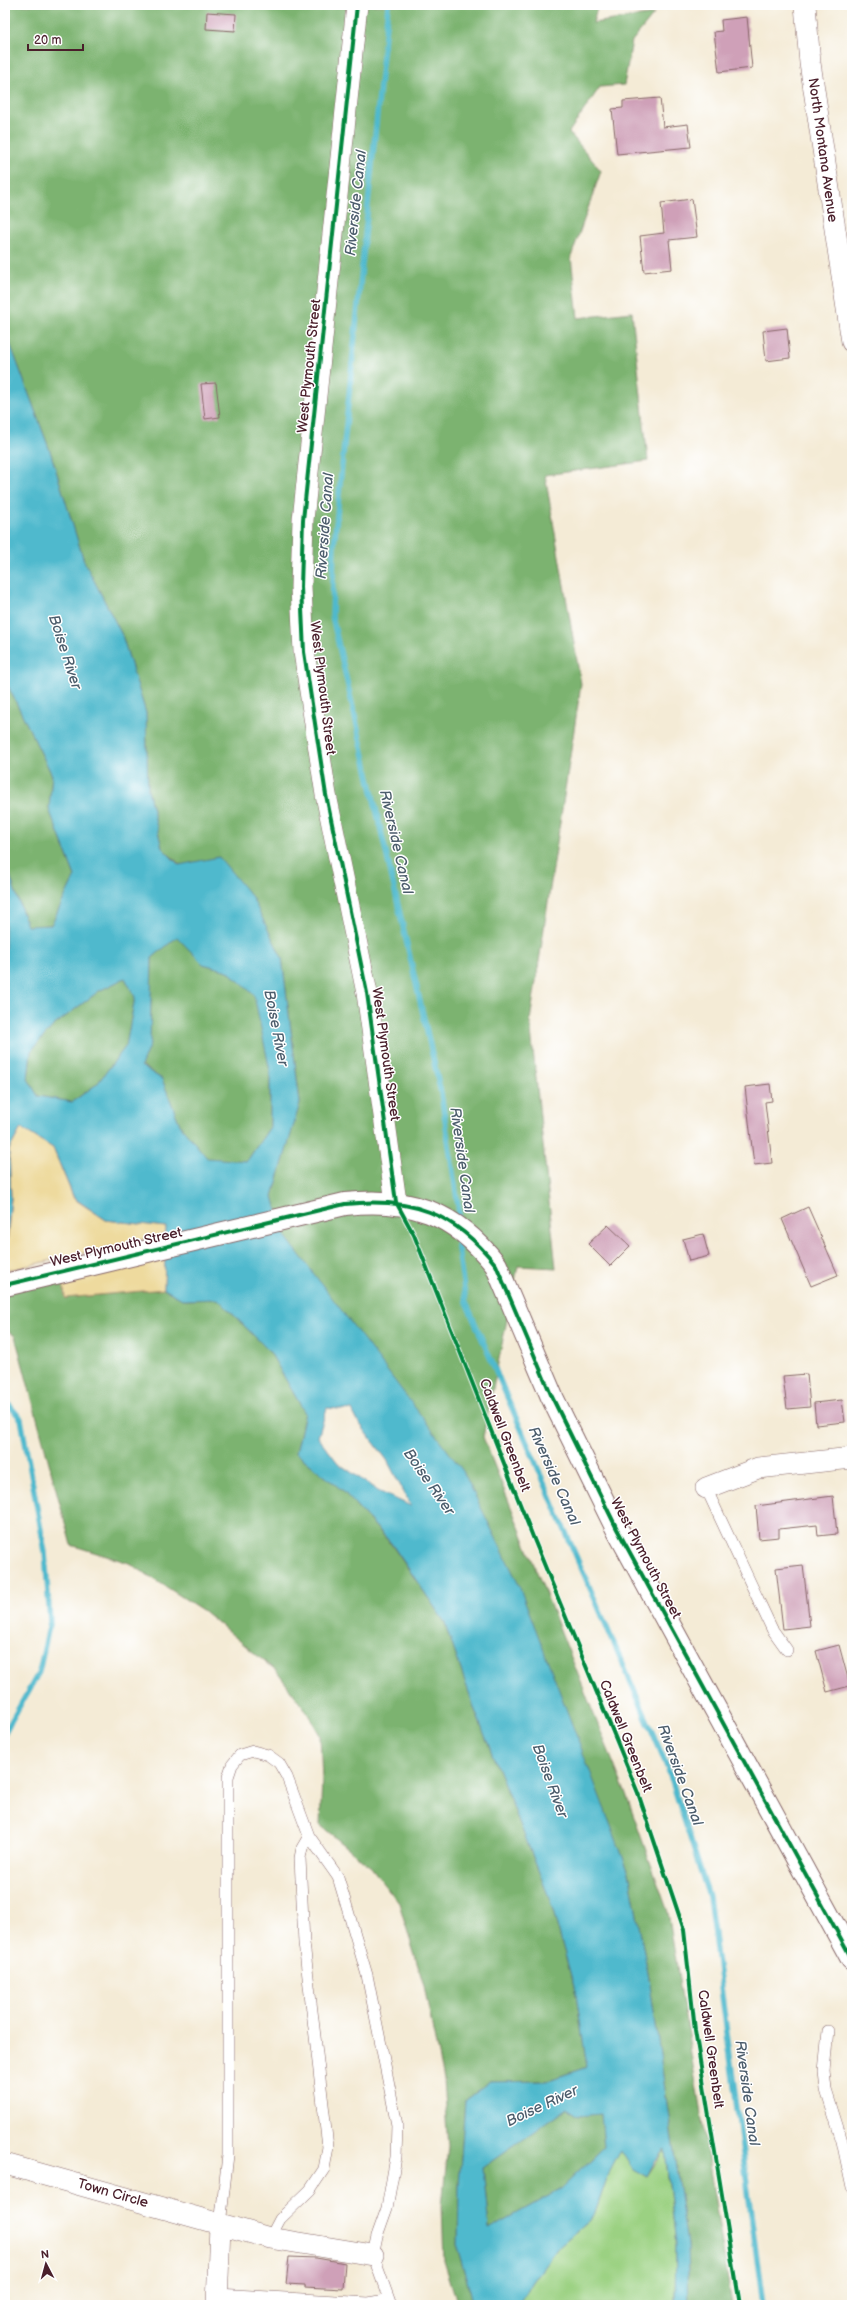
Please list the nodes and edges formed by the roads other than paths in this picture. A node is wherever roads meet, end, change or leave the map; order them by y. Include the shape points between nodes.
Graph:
1 (357, 5) edge
2 (805, 5) edge
3 (852, 342) edge
4 (396, 1202) junction
5 (5, 1285) edge
6 (852, 1458) edge
7 (706, 1488) joint
8 (787, 1650) dead end
9 (309, 1836) junction
10 (852, 1959) edge
11 (828, 2031) dead end
12 (5, 2164) edge
13 (852, 2188) edge
14 (220, 2225) junction
15 (270, 2238) junction
16 (374, 2255) junction
17 (218, 2300) edge
18 (390, 2302) edge

1 - 4 street, West Plymouth Street via 303,520 301,588 305,659 326,795 367,993
2 - 3 street, North Montana Avenue via 810,63
4 - 5 street, West Plymouth Street via 345,1204
4 - 10 street, West Plymouth Street via 425,1209 450,1222 483,1249 496,1265 552,1397 613,1522
6 - 7 street via 758,1468
7 - 8 lane via 772,1629
9 - 14 lane via 287,1777 279,1763 268,1755 253,1751 240,1755 232,1764 228,1777 228,2155
9 - 15 lane via 300,1858 304,1943 328,2147 324,2169 310,2190 280,2219
9 - 16 lane via 338,1877 368,1975 397,2125 396,2157 387,2208 376,2236
11 - 13 lane via 824,2071 826,2090 842,2141
12 - 14 street, Town Circle
14 - 15 street, Town Circle
14 - 17 street
15 - 16 street, Town Circle
16 - 18 lane
17 - 18 lane

